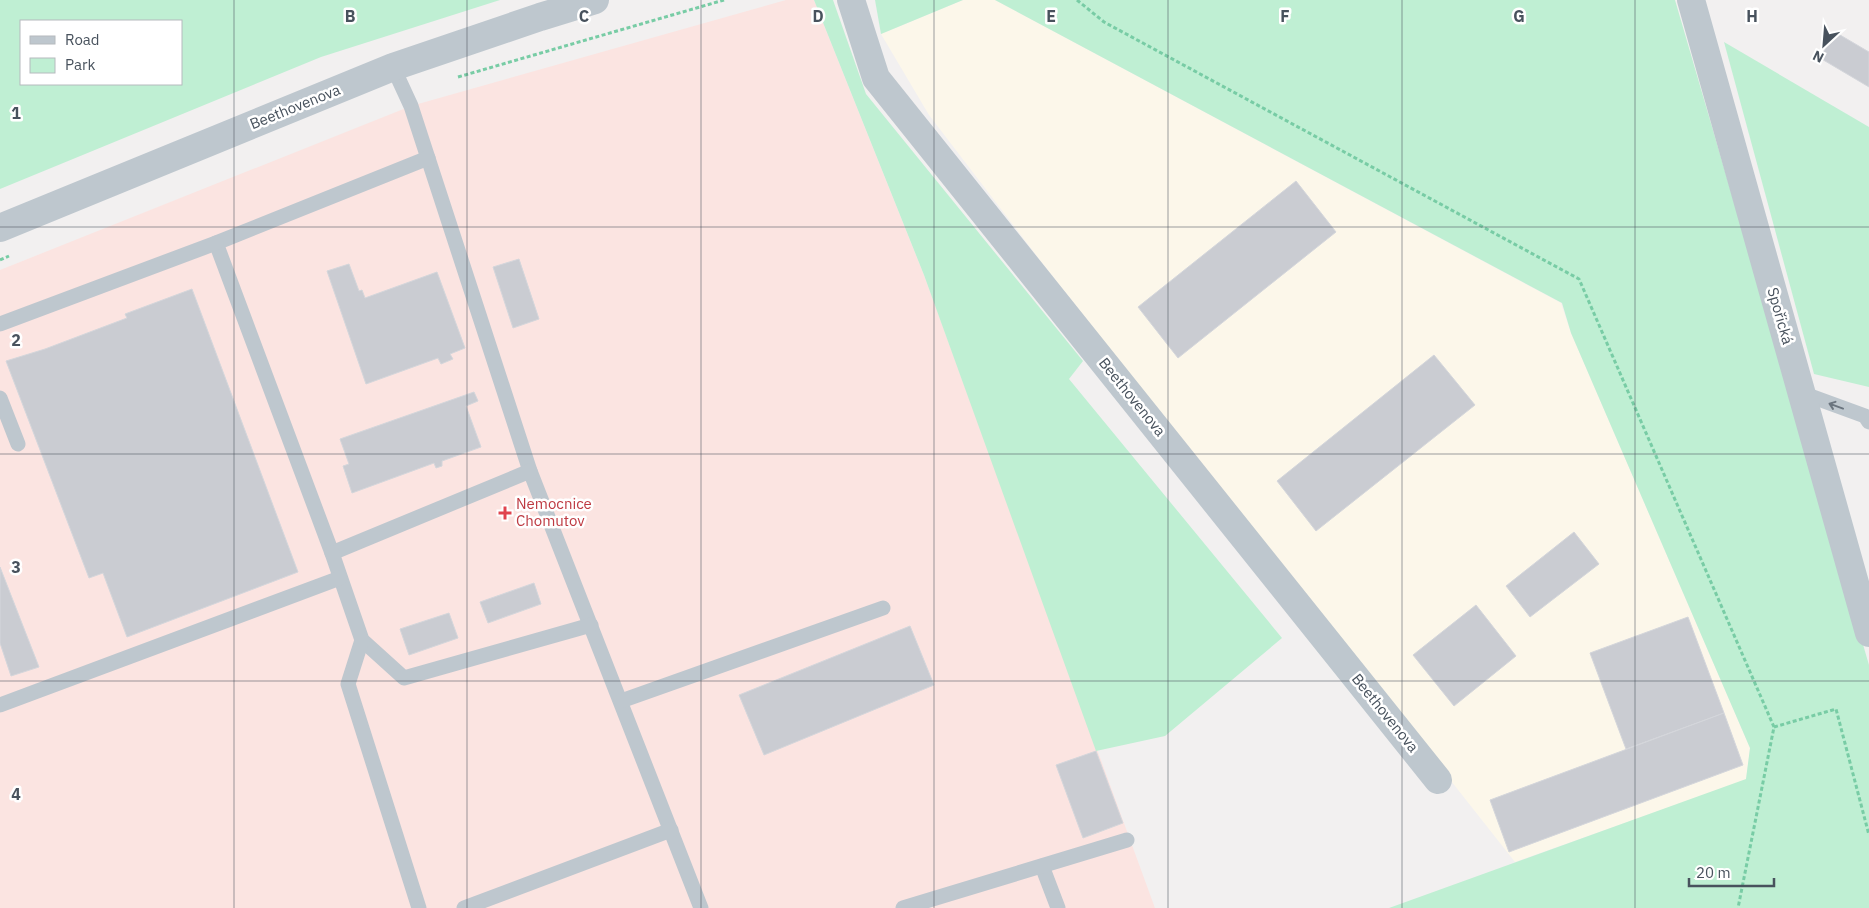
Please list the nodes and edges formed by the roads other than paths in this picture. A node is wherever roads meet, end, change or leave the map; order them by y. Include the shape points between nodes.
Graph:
1 (595, 0) edge
2 (851, 0) edge
3 (1691, 0) edge
4 (538, 8) edge
5 (393, 67) junction
6 (428, 158) junction
7 (0, 228) edge
8 (216, 243) junction
9 (0, 324) edge
10 (1802, 393) junction
11 (0, 398) edge
12 (1869, 422) edge
13 (18, 444) dead end
14 (530, 471) junction
15 (332, 554) junction
16 (340, 578) junction
17 (883, 608) dead end
18 (592, 625) junction
19 (1869, 633) edge
20 (362, 640) junction
21 (621, 702) junction
22 (0, 705) edge
23 (1438, 780) dead end
24 (671, 830) junction
25 (1127, 840) dead end
26 (1042, 866) junction
27 (419, 908) edge
28 (464, 908) edge
29 (701, 908) edge
30 (903, 908) edge
31 (1058, 908) edge

1 - 4 street, Beethovenova
2 - 23 street, Beethovenova via 876,78
3 - 10 street, Spořická
4 - 5 street, Beethovenova
5 - 6 lane via 411,106
5 - 7 street, Beethovenova
6 - 8 lane
6 - 14 lane
8 - 9 lane
8 - 15 lane
12 -> 10 lane via 1865,416
10 - 19 street, Spořická
11 - 13 lane
14 - 15 lane
14 - 18 lane
15 - 16 lane
16 - 20 lane
16 - 22 lane
17 - 21 lane
18 - 20 lane via 404,678
18 - 21 lane
20 - 27 lane via 348,684
21 - 24 lane
24 - 28 lane
24 - 29 lane
25 - 26 lane
26 - 30 lane
26 - 31 lane

